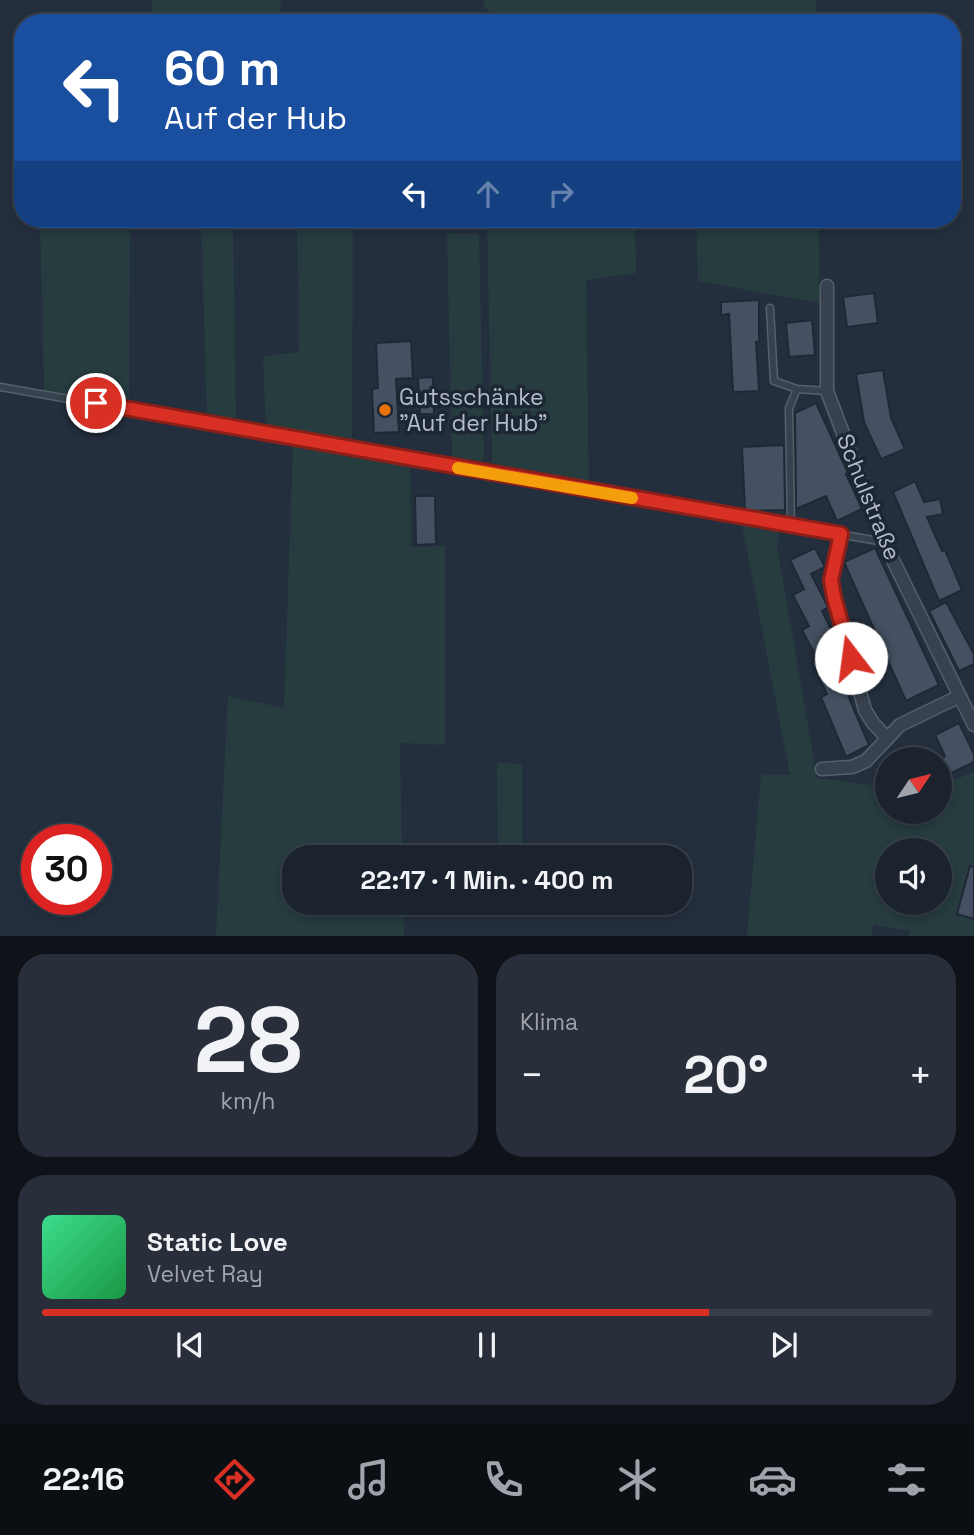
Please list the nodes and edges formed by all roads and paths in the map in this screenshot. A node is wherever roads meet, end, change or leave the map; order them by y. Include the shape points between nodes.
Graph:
1 (827, 286) dead end
2 (770, 308) dead end
3 (0, 387) edge
4 (797, 388) junction
5 (827, 391) junction
6 (791, 525) junction
7 (841, 534) junction
8 (884, 542) junction
9 (960, 696) junction
10 (974, 725) edge
11 (887, 738) junction
12 (822, 769) dead end

1 - 5 street, Schulstraße
2 - 4 lane via 774,381
3 - 6 lane
4 - 5 lane
4 - 6 lane via 789,408
5 - 8 street, Schulstraße
6 - 7 lane
7 - 8 lane
7 - 11 street, Schulstraße via 831,580 834,597 865,710
8 - 9 street, Schulstraße
9 - 10 street, Schulstraße
9 - 11 street via 900,725
11 - 12 street via 866,761

